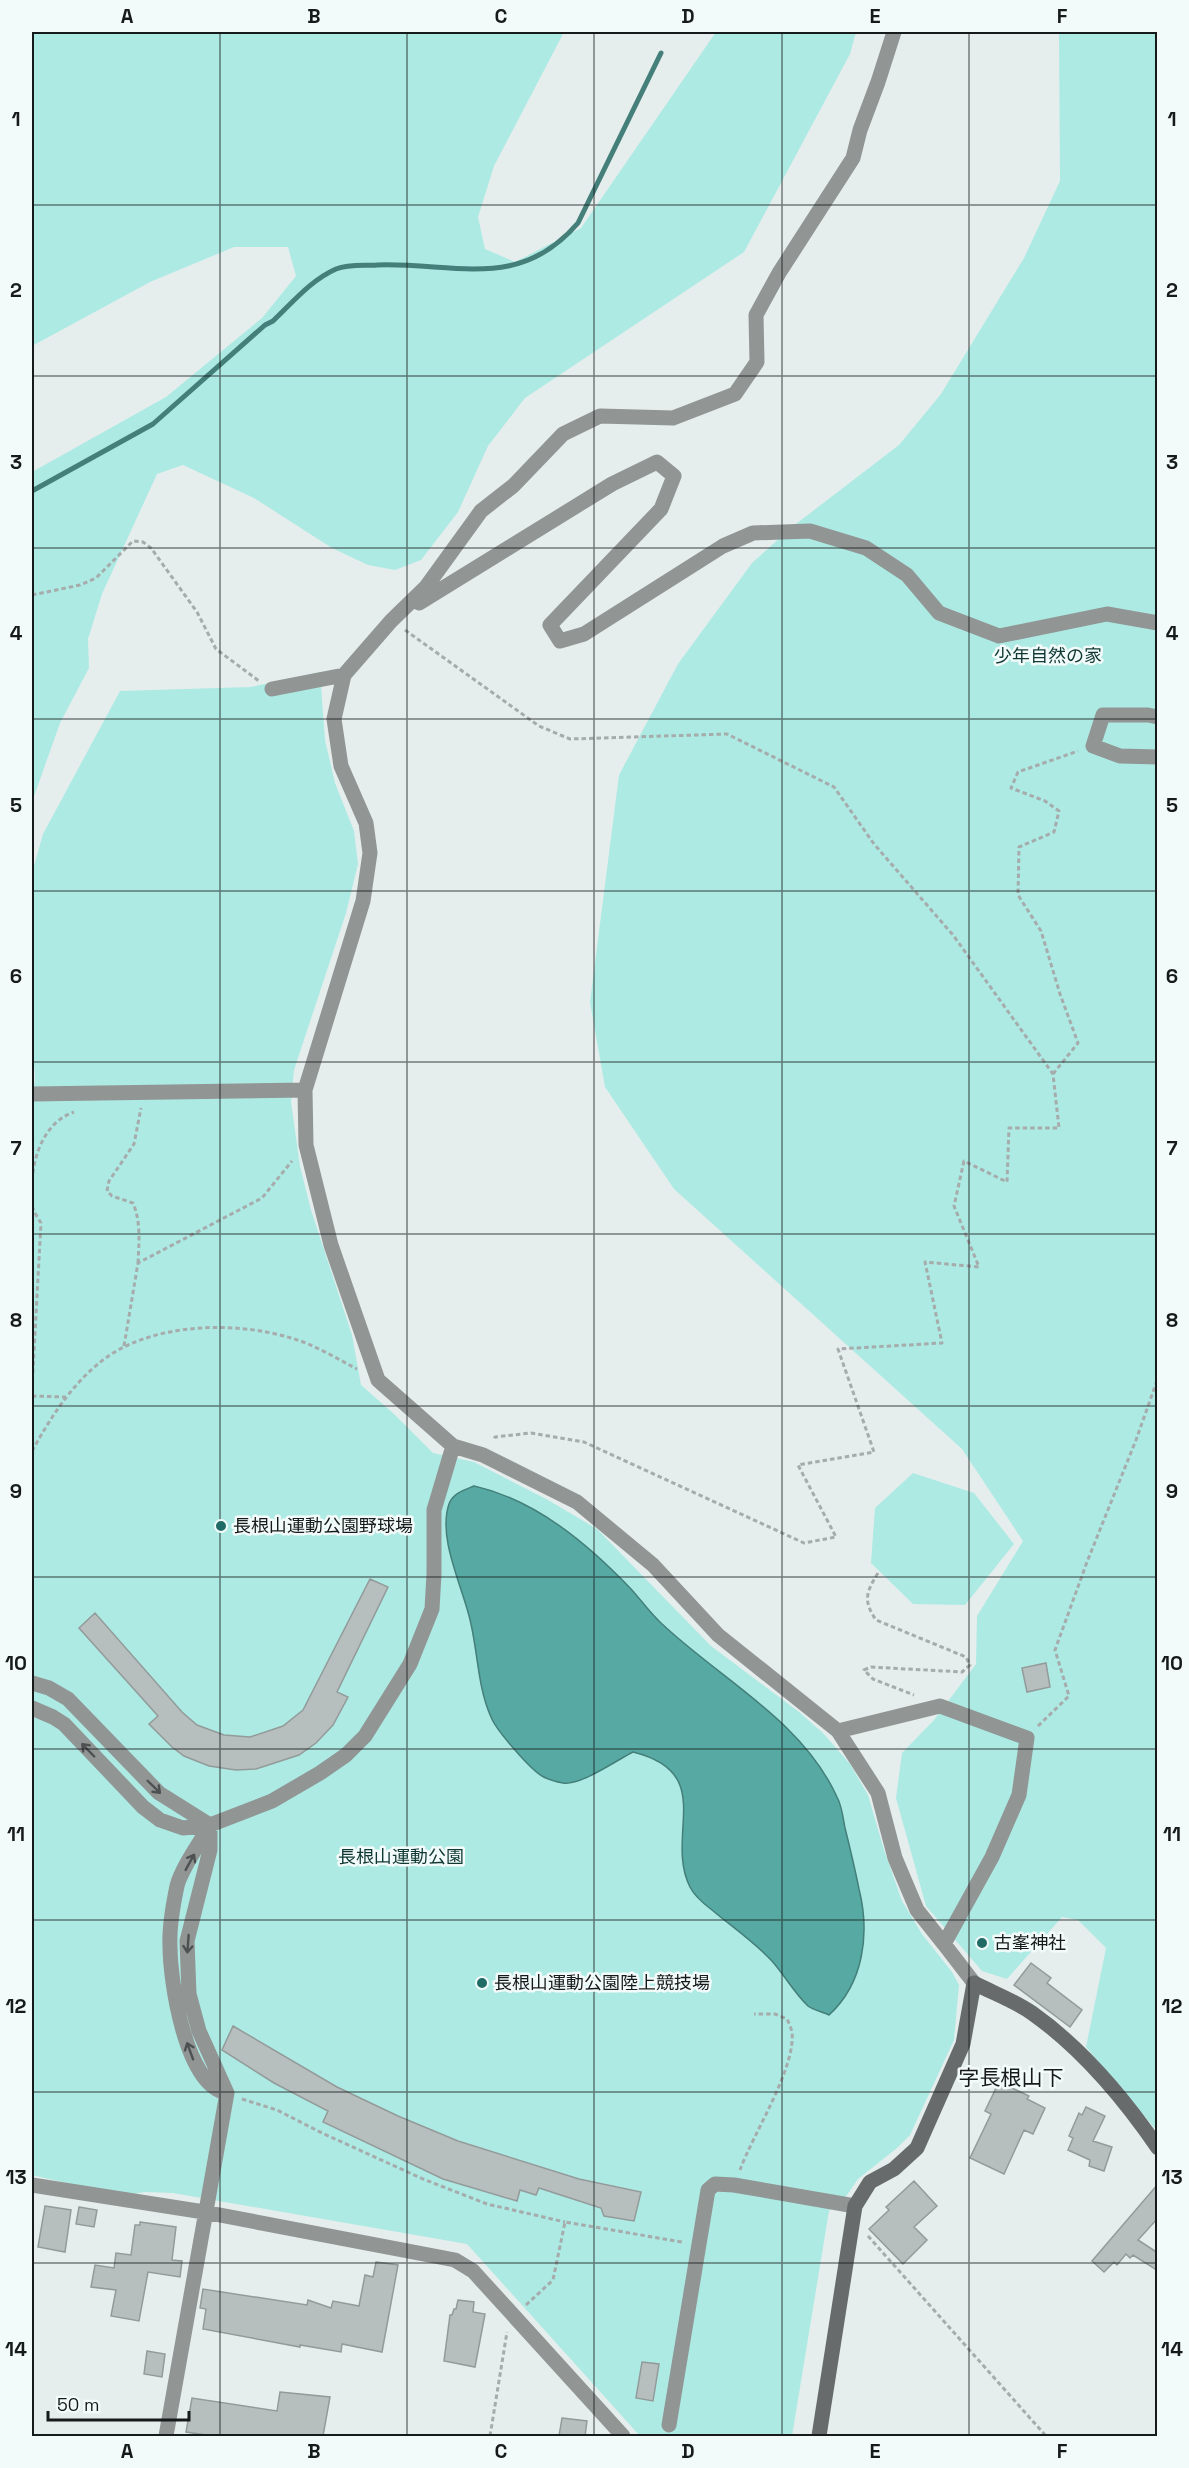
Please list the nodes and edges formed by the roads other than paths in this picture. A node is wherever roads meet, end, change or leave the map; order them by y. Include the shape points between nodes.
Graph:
1 (894, 32) edge
2 (392, 621) junction
3 (1158, 623) edge
4 (344, 675) junction
5 (272, 689) road end
6 (1158, 717) edge
7 (1158, 757) edge
8 (305, 1090) junction
9 (32, 1094) edge
10 (453, 1446) junction
11 (32, 1683) edge
12 (32, 1708) edge
13 (838, 1731) junction
14 (210, 1825) junction
15 (944, 1944) junction
16 (974, 1983) junction
17 (226, 2093) junction
18 (1158, 2148) edge
19 (32, 2186) edge
20 (204, 2212) junction
21 (854, 2212) junction
22 (669, 2425) dead end
23 (166, 2436) edge
24 (623, 2436) edge
25 (819, 2436) edge

1 - 2 street via 853,158 756,315 757,362 735,394 673,418 600,416 563,434 513,486 481,511 426,587
2 - 3 street via 583,502 657,462 674,476 661,509 550,625 560,641 584,634 723,546 753,533 810,531 866,548 907,574 939,613 999,636 1107,614
2 - 4 street
4 - 5 street
4 - 8 street via 334,719 341,766 366,823 370,853 363,901
6 - 7 street via 1103,715 1093,746 1120,756
8 - 9 street
8 - 10 street via 306,1145 331,1245 378,1380
10 - 13 street via 483,1455 577,1502 653,1565 718,1635
10 - 14 street via 434,1510 432,1609 410,1664 365,1736 346,1755 272,1801
11 -> 14 street via 68,1699 159,1792
14 -> 12 street via 183,1828 159,1820 63,1724
13 - 15 street via 879,1793 895,1858 916,1910
13 - 15 street via 940,1706 1027,1738 1019,1795 992,1857
14 -> 17 street via 210,1850 187,1941 189,1994 199,2031
17 -> 14 street via 210,2084 193,2060 173,1989 170,1946 178,1883
15 - 16 street
16 - 18 street via 1030,2012 1082,2053
16 - 21 street via 963,2044 917,2148 894,2169 870,2182
17 - 20 street
19 - 20 street
20 - 23 street
20 - 24 street via 455,2260 473,2271
21 - 22 street via 734,2185 715,2184 708,2190
21 - 25 street

